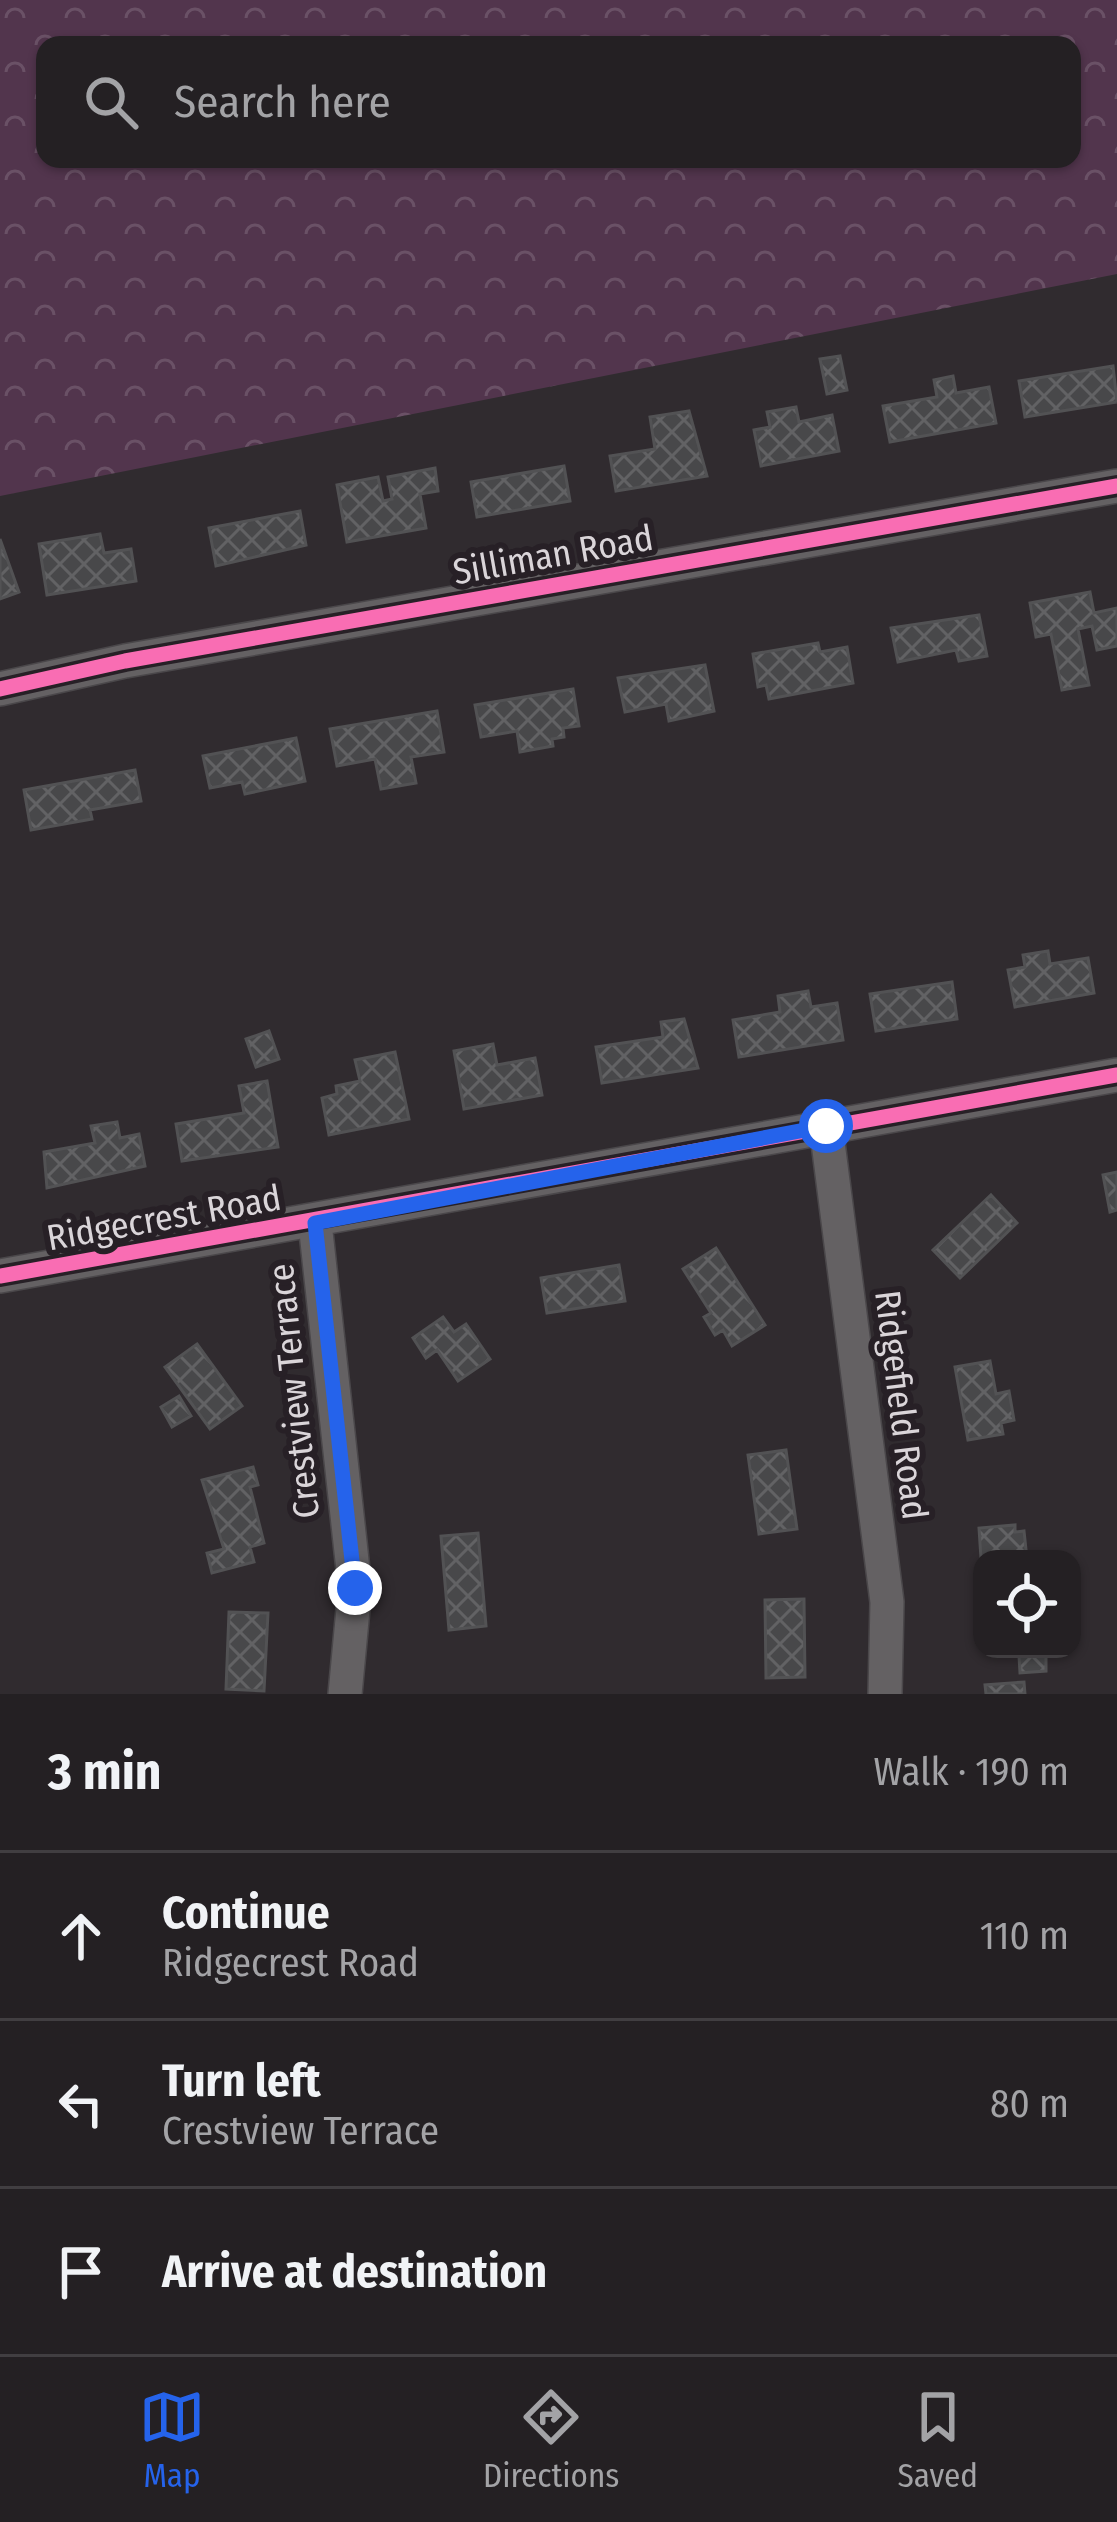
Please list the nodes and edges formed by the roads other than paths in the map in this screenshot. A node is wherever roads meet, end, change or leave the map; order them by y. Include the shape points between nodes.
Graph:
1 (1117, 486) edge
2 (0, 689) edge
3 (1117, 1075) edge
4 (826, 1126) junction
5 (315, 1223) junction
6 (0, 1276) edge
7 (345, 1694) edge
8 (885, 1694) edge

1 - 2 street, Silliman Road
3 - 4 street, Ridgecrest Road
4 - 5 street, Ridgecrest Road
4 - 8 street, Ridgefield Road via 887,1602
5 - 6 street, Ridgecrest Road
5 - 7 street, Crestview Terrace via 355,1588

